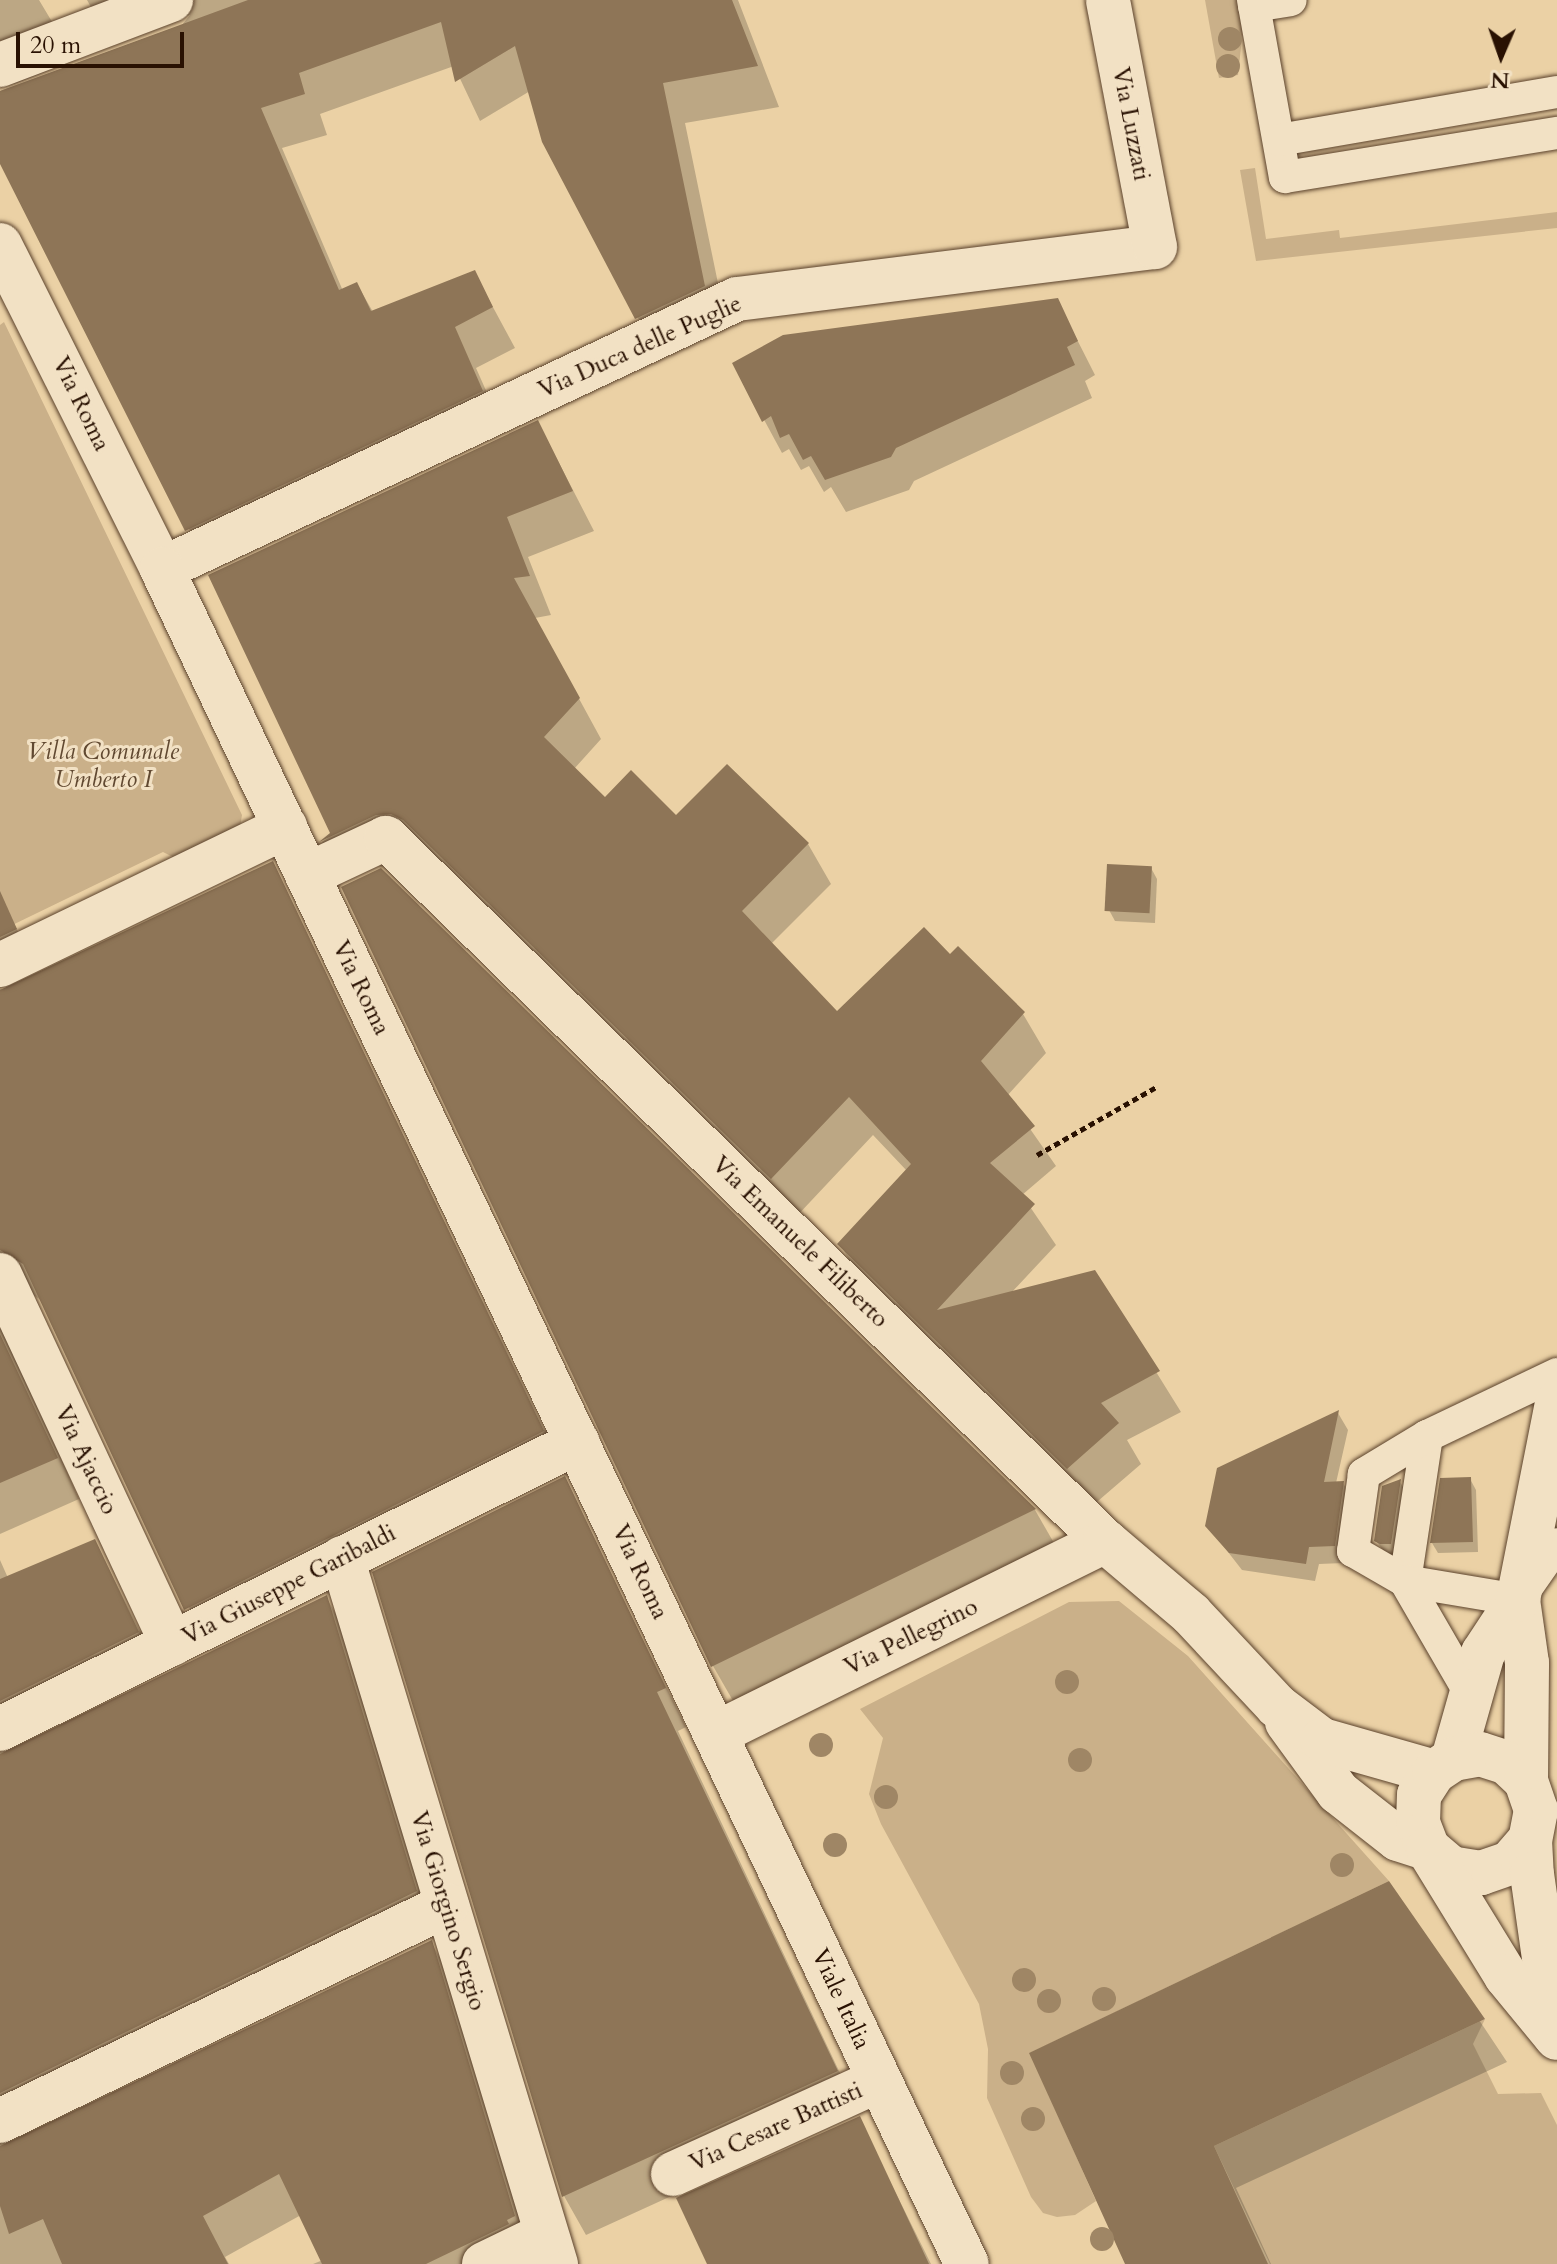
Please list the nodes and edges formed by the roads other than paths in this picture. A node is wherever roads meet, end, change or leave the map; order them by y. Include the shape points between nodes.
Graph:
1 (171, 0) edge
2 (1108, 0) edge
3 (1291, 0) edge
4 (1254, 3) edge
5 (0, 65) edge
6 (1557, 92) edge
7 (1557, 133) edge
8 (1279, 140) junction
9 (1155, 247) joint
10 (5, 264) edge
11 (162, 569) junction
12 (285, 827) junction
13 (307, 875) junction
14 (0, 965) edge
15 (3, 1291) edge
16 (1557, 1374) edge
17 (1557, 1403) edge
18 (1427, 1436) junction
19 (578, 1442) junction
20 (1105, 1541) junction
21 (1557, 1544) edge
22 (342, 1558) junction
23 (1405, 1581) junction
24 (1518, 1600) junction
25 (172, 1644) junction
26 (1471, 1695) junction
27 (1277, 1706) junction
28 (0, 1729) edge
29 (717, 1733) junction
30 (1443, 1766) junction
31 (1526, 1781) junction
32 (1530, 1840) junction
33 (1428, 1849) junction
34 (446, 1905) junction
35 (1556, 2037) edge
36 (879, 2080) junction
37 (0, 2121) edge
38 (673, 2174) dead end
39 (551, 2249) edge
40 (484, 2264) edge
41 (967, 2264) edge

1 - 5 street
2 - 9 street, Via Luzzati
3 - 4 lane
4 - 8 lane
6 - 8 lane
7 - 8 lane via 1285,177
9 - 11 street, Via Duca delle Puglie via 737,299
10 - 11 street, Via Roma
11 - 12 street, Via Roma
12 - 13 street, Via Roma
12 - 14 street
13 - 19 street, Via Roma
13 - 20 street, Via Emanuele Filiberto via 386,838
15 - 25 street, Via Ajaccio
16 - 18 lane
17 - 24 street
18 - 23 lane
18 - 23 lane via 1364,1474 1353,1551
19 - 22 street, Via Giuseppe Garibaldi
19 - 29 street, Via Roma
20 - 27 street, Via Emanuele Filiberto via 1191,1614
20 - 29 street, Via Pellegrino
21 - 24 lane
22 - 25 street, Via Giuseppe Garibaldi
22 - 34 street, Via Giorgino Sergio
23 - 24 lane
23 - 26 lane
24 - 26 street via 1483,1653
24 - 31 street via 1527,1663
25 - 28 street, Via Giuseppe Garibaldi
26 - 30 street
27 - 30 street via 1322,1740
27 - 33 street via 1338,1792 1398,1839
29 - 36 street, Viale Italia
30 - 31 street via 1480,1754 1507,1763
30 - 33 street via 1419,1795 1418,1823
31 - 32 street via 1536,1810
32 - 33 street via 1510,1863 1481,1873 1451,1868
32 - 35 street
33 - 35 street via 1506,1976
34 - 37 street
34 - 39 street, Via Giorgino Sergio
36 - 38 street, Via Cesare Battisti
36 - 41 street, Viale Italia
39 - 40 street

